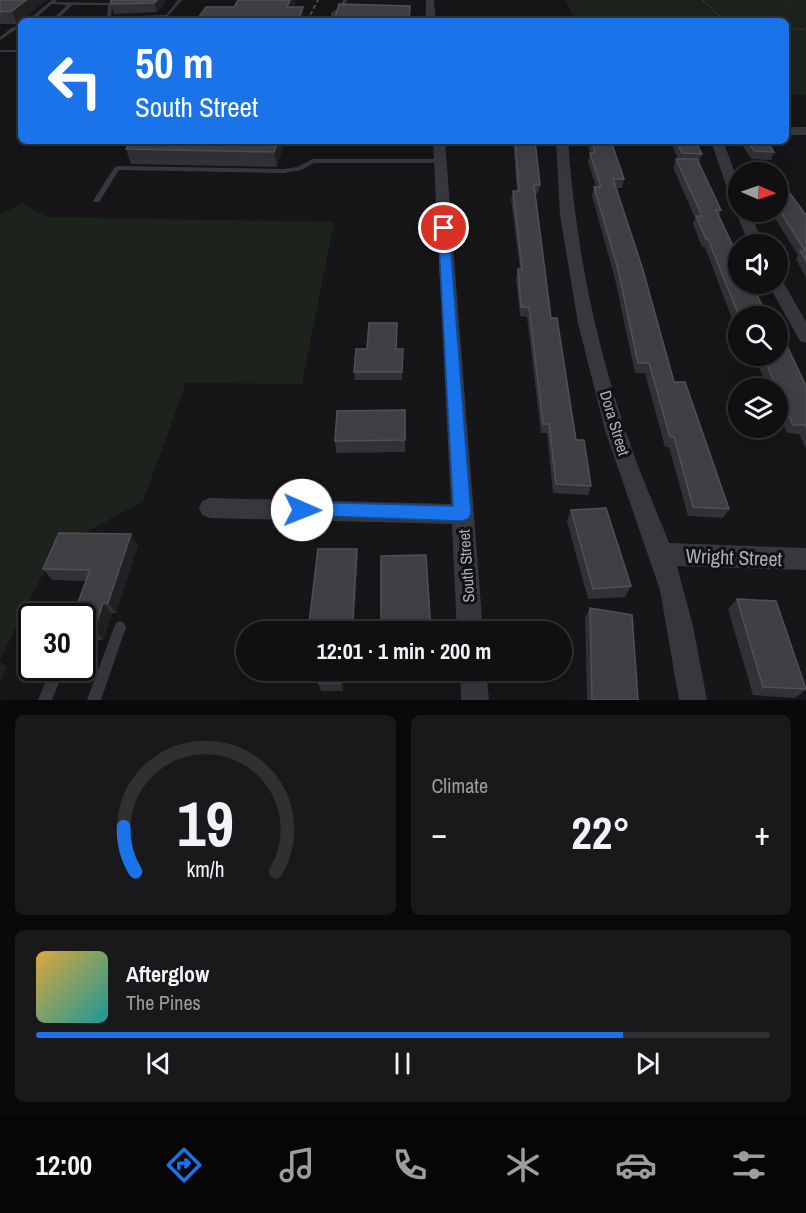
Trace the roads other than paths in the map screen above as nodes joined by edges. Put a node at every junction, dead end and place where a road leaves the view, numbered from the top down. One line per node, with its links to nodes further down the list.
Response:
1 (180, 0): 8 (lane)
2 (345, 0): 12 (lane)
3 (430, 0): 13 (street)
4 (53, 2): 7 (lane); 9 (lane)
5 (99, 2): 6 (lane); 7 (lane)
6 (112, 2): 11 (lane)
7 (74, 3): 10 (lane)
8 (167, 16): 11 (lane)
9 (32, 18)
10 (56, 18)
11 (109, 18)
12 (333, 18)
13 (431, 18)
14 (18, 28): 15 (lane)
15 (0, 39)
16 (0, 51): 17 (lane)
17 (18, 51)
18 (789, 130): 19 (street)
19 (806, 131)
20 (439, 144): 23 (street, South Street)
21 (562, 144): 30 (street, Dora Street)
22 (718, 144): 24 (street)
23 (440, 162): 25 (lane); 29 (street, South Street)
24 (728, 172)
25 (98, 201)
26 (782, 294): 27 (street)
27 (806, 337)
28 (210, 508): 29 (street)
29 (462, 514): 32 (street, South Street)
30 (661, 554): 31 (street, Wright Street); 39 (street, Dora Street)
31 (806, 559)
32 (469, 621)
33 (120, 627): 37 (lane)
34 (53, 681): 36 (lane)
35 (474, 681): 38 (street)
36 (45, 700)
37 (94, 700)
38 (475, 700)
39 (693, 700)

